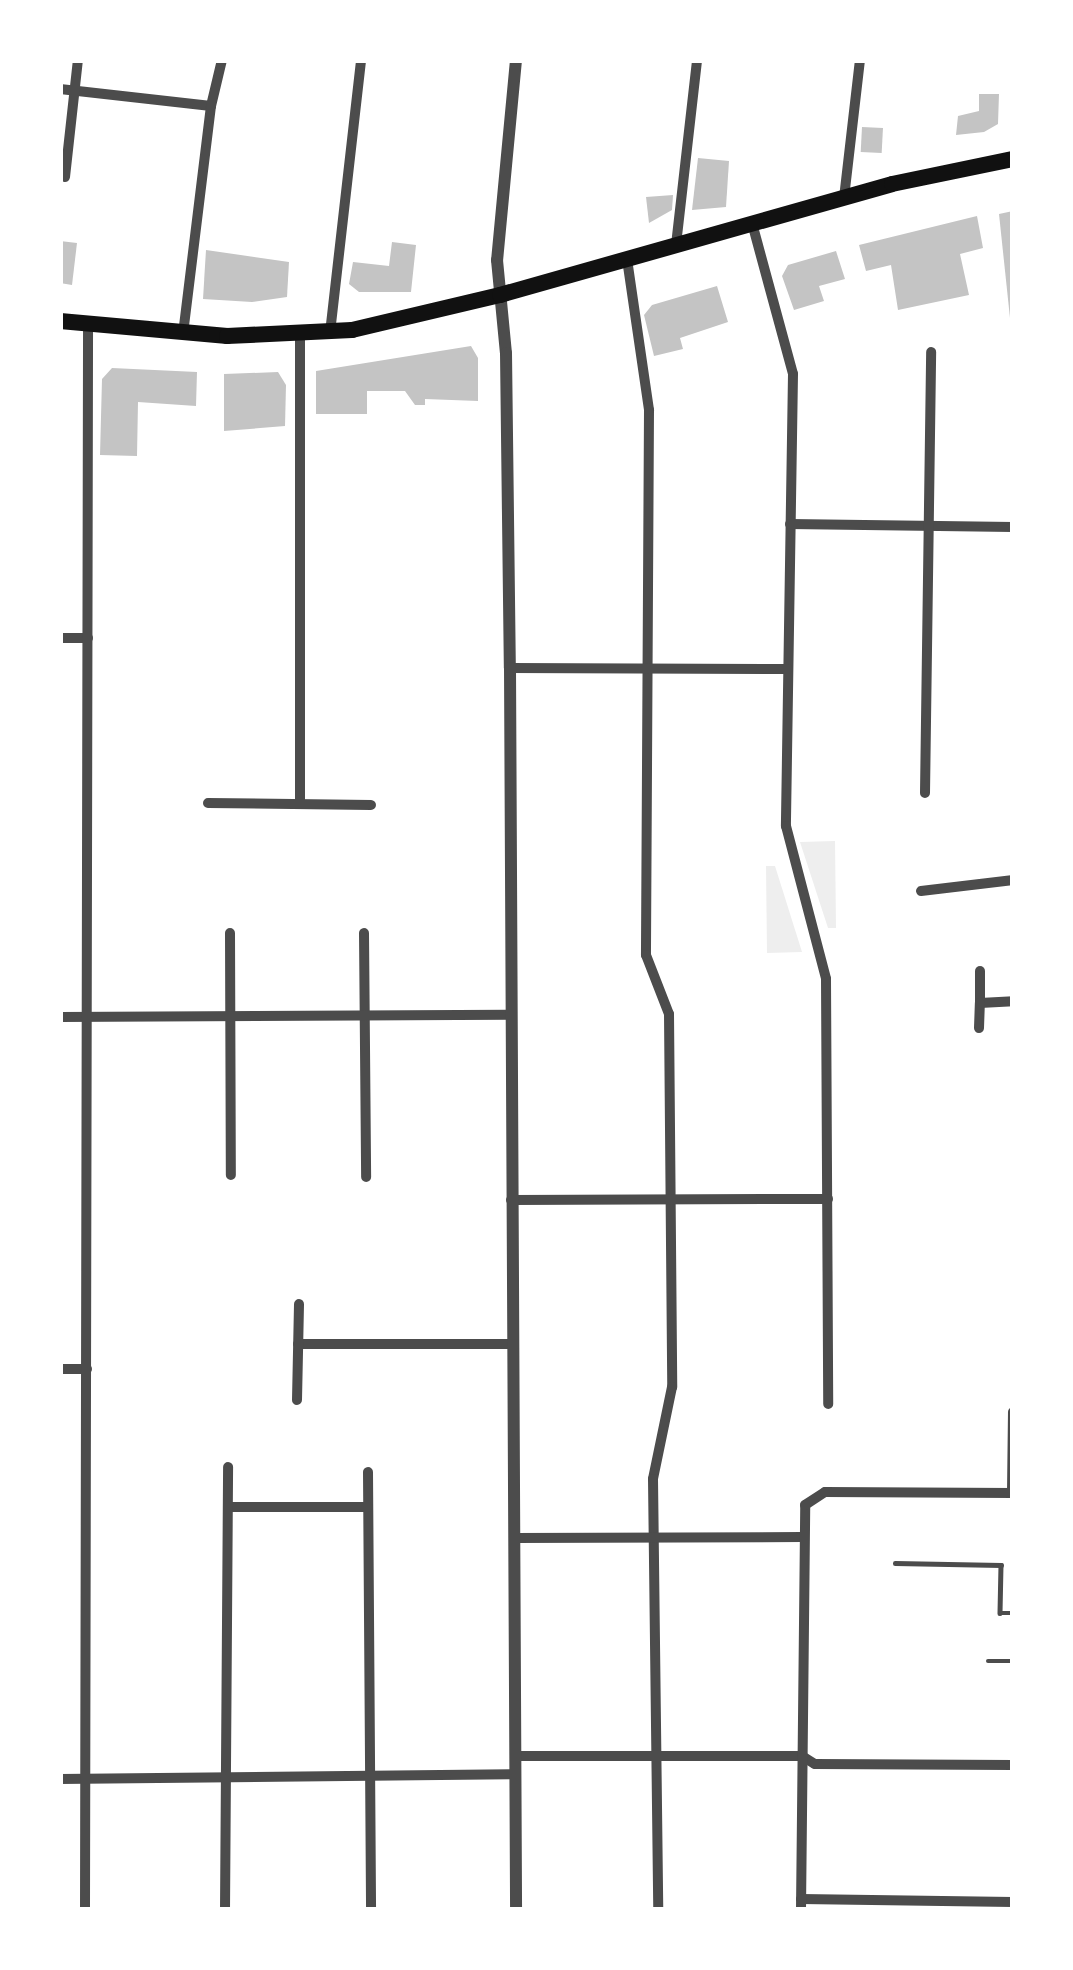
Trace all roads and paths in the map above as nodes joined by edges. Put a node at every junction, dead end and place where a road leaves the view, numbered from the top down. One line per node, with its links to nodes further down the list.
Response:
1 (77, 60): 8 (street)
2 (222, 60): 9 (street)
3 (361, 60): 19 (street)
4 (516, 60): 16 (street)
5 (698, 60): 14 (street)
6 (860, 60): 12 (street)
7 (60, 89): 8 (street)
8 (74, 91): 9 (street); 11 (street)
9 (211, 106): 20 (street)
10 (1013, 159): 12 (main road)
11 (65, 177)
12 (844, 198): 13 (main road)
13 (752, 223): 14 (main road); 23 (street)
14 (676, 244): 15 (main road)
15 (628, 259): 16 (main road); 29 (street)
16 (500, 296): 19 (main road); 28 (street)
17 (60, 321): 18 (main road)
18 (88, 325): 20 (main road); 27 (street)
19 (330, 333): 21 (main road)
20 (183, 334): 21 (main road)
21 (300, 335): 33 (street)
22 (931, 352): 24 (street)
23 (790, 524): 24 (street); 30 (street)
24 (928, 526): 25 (street); 31 (street)
25 (1013, 527)
26 (60, 638): 27 (street)
27 (88, 638): 43 (street)
28 (510, 668): 29 (street); 46 (street)
29 (647, 668): 30 (street); 50 (street)
30 (788, 669): 51 (street)
31 (925, 793)
32 (208, 803): 33 (street)
33 (300, 804): 34 (street)
34 (371, 805)
35 (1013, 880): 36 (street)
36 (921, 890)
37 (230, 933): 44 (street)
38 (364, 933): 45 (street)
39 (980, 971): 41 (street)
40 (1013, 1001): 41 (street)
41 (980, 1003): 47 (street)
42 (60, 1016): 43 (street)
43 (88, 1016): 44 (street); 57 (street)
44 (230, 1016): 45 (street); 48 (street)
45 (365, 1016): 46 (street); 49 (street)
46 (509, 1016): 52 (street)
47 (979, 1028)
48 (231, 1174)
49 (365, 1177)
50 (671, 1199): 51 (street); 52 (street); 67 (street)
51 (828, 1199): 59 (street)
52 (511, 1200): 55 (street)
53 (299, 1304): 54 (street)
54 (298, 1344): 55 (street); 58 (street)
55 (512, 1344): 66 (street)
56 (60, 1369): 57 (street)
57 (87, 1369): 81 (street)
58 (297, 1400)
59 (829, 1404)
60 (1013, 1412): 63 (street)
61 (228, 1467): 64 (street)
62 (368, 1472): 65 (street)
63 (1013, 1493): 68 (street)
64 (228, 1508): 65 (street); 79 (street)
65 (368, 1508): 78 (street)
66 (514, 1538): 67 (street); 73 (street)
67 (656, 1538): 68 (street); 74 (street)
68 (802, 1538): 75 (street)
69 (895, 1563): 70 (lane)
70 (1013, 1613)
71 (988, 1661): 72 (lane)
72 (1013, 1661)
73 (516, 1756): 74 (street); 77 (street)
74 (657, 1756): 75 (street); 88 (street)
75 (802, 1756): 76 (street); 83 (street)
76 (1013, 1765)
77 (516, 1774): 78 (street); 87 (street)
78 (370, 1775): 79 (street); 86 (street)
79 (226, 1777): 81 (street); 85 (street)
80 (60, 1779): 81 (street)
81 (86, 1779): 84 (street)
82 (1013, 1902): 83 (street)
83 (801, 1905)
84 (85, 1910)
85 (225, 1910)
86 (371, 1910)
87 (516, 1910)
88 (658, 1910)

